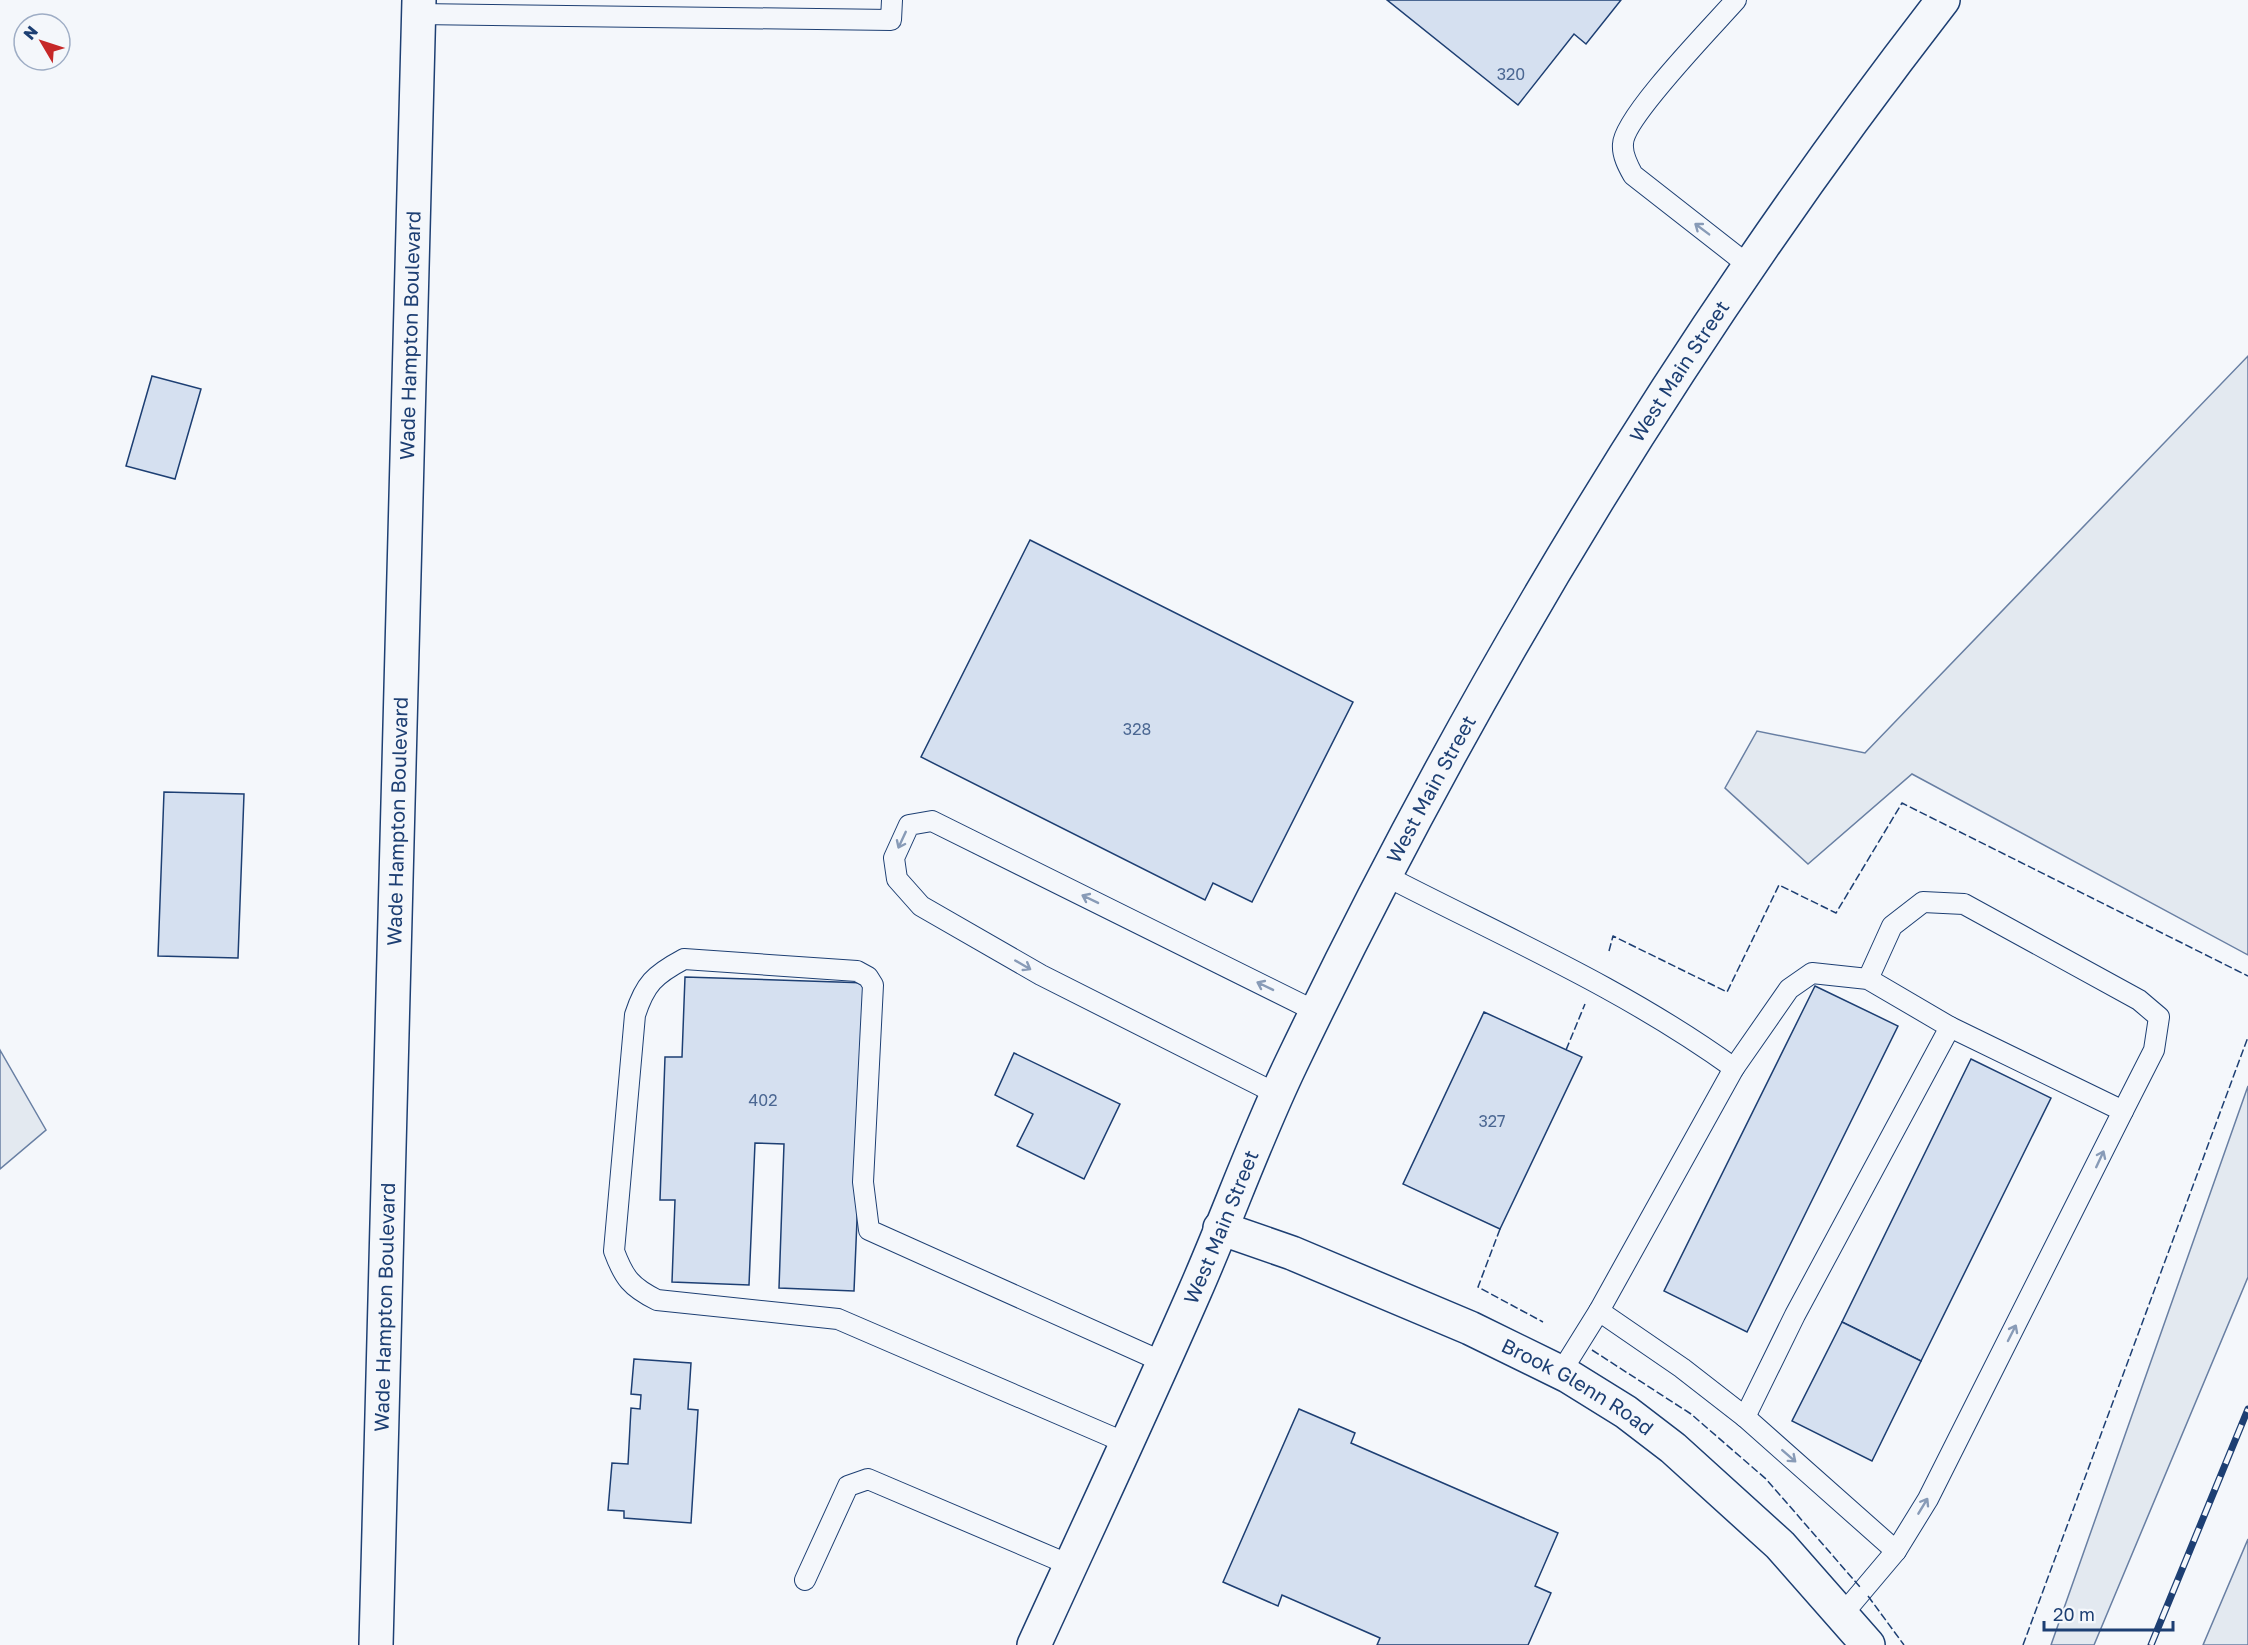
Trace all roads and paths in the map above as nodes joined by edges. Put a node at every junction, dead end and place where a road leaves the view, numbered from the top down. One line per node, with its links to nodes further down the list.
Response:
1 (892, 0): 5 (lane)
2 (1736, 0): 6 (lane, one-way to 2)
3 (1943, 0): 6 (street, West Main Street)
4 (418, 7): 5 (lane); 24 (street, Wade Hampton Boulevard)
5 (706, 9)
6 (1748, 265): 7 (street, West Main Street)
7 (1386, 876): 9 (street, West Main Street); 11 (lane)
8 (1868, 979): 10 (lane); 11 (lane); 13 (lane)
9 (1317, 1012): 12 (street, West Main Street); 12 (lane, one-way to 12)
10 (1950, 1027): 13 (lane); 18 (lane)
11 (1734, 1068): 15 (lane)
12 (1277, 1094): 14 (street, West Main Street)
13 (2123, 1111): 20 (lane, one-way to 13)
14 (1220, 1228): 16 (street, West Main Street); 17 (street, Brook Glenn Road)
15 (1599, 1311): 17 (lane); 18 (lane)
16 (1162, 1362): 19 (street, West Main Street); 19 (lane)
17 (1561, 1372): 23 (street, Brook Glenn Road)
18 (1745, 1418): 20 (lane, one-way to 20)
19 (1126, 1443): 21 (street, West Main Street)
20 (1896, 1551): 23 (lane)
21 (1071, 1565): 22 (lane); 25 (street, West Main Street)
22 (805, 1580)
23 (1842, 1615): 26 (street, Brook Glenn Road)
24 (376, 1645)
25 (1034, 1645)
26 (1868, 1645)

